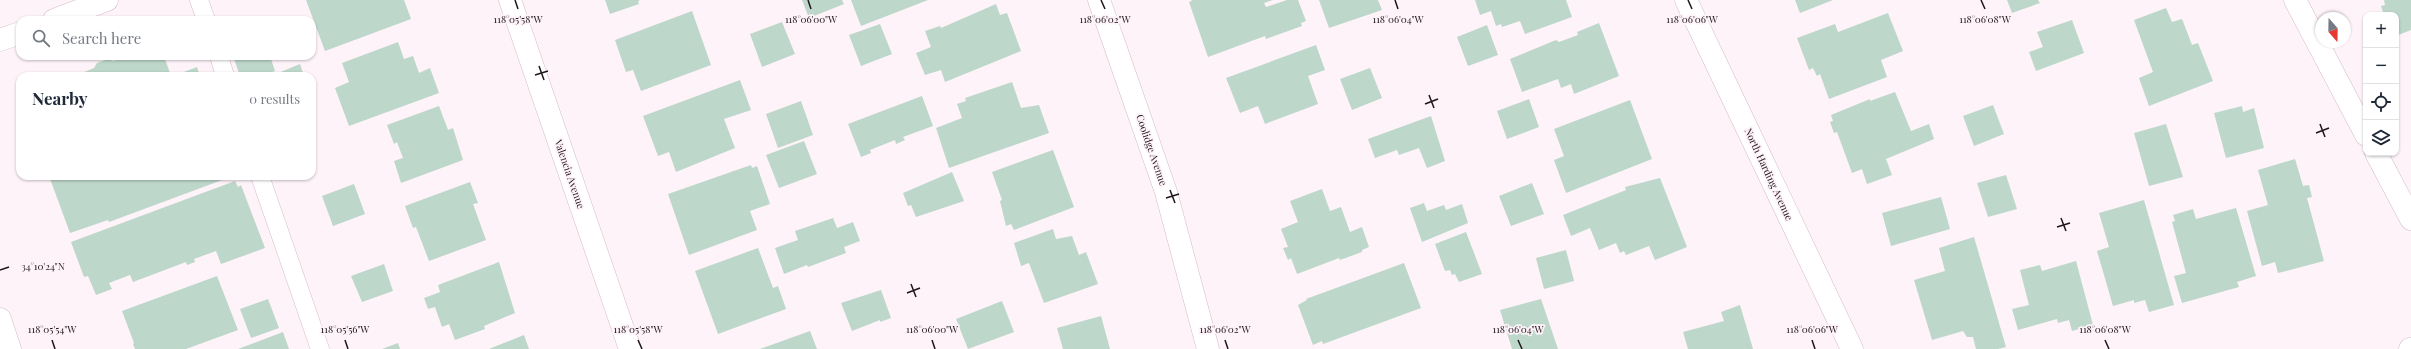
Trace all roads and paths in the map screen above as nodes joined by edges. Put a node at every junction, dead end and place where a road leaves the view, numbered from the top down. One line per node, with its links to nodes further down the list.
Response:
1 (107, 0): 7 (street)
2 (199, 0): 8 (lane)
3 (510, 0): 20 (street, Valencia Avenue)
4 (1099, 0): 21 (street, Coolidge Avenue)
5 (1686, 0): 22 (street, North Harding Avenue)
6 (2295, 0): 13 (street)
7 (65, 16)
8 (205, 16)
9 (16, 34): 10 (street)
10 (0, 40)
11 (220, 60): 12 (lane)
12 (225, 72)
13 (2363, 129)
14 (2378, 156): 16 (street)
15 (261, 180): 19 (lane)
16 (2411, 219)
17 (0, 319): 18 (street)
18 (10, 349)
19 (320, 349)
20 (630, 349)
21 (1208, 349)
22 (1852, 349)

